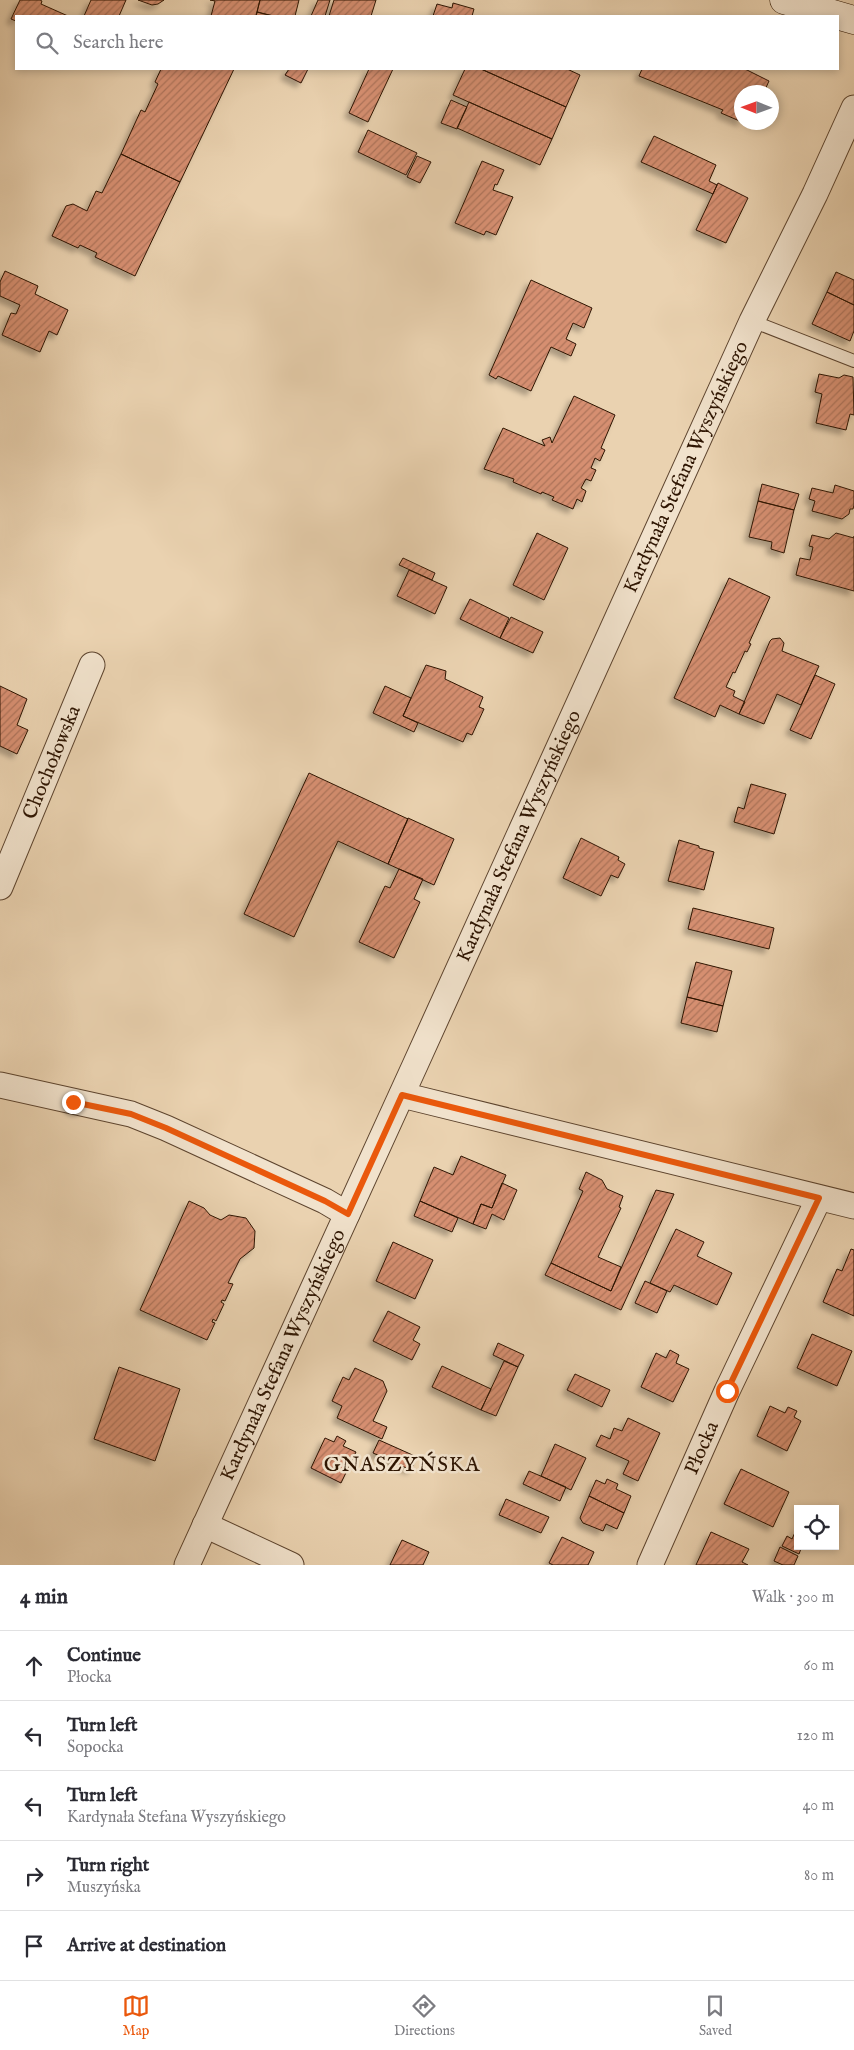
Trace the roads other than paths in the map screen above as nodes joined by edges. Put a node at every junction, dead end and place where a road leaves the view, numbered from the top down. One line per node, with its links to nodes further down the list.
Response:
1 (784, 0): 2 (main road)
2 (836, 15)
3 (839, 16): 4 (main road)
4 (854, 20)
5 (854, 108): 6 (street, Kardynała Stefana Wyszyńskiego)
6 (752, 321): 7 (lane); 11 (street, Kardynała Stefana Wyszyńskiego)
7 (854, 361)
8 (92, 666): 9 (street, Chochołowska)
9 (0, 887)
10 (0, 1085): 14 (street)
11 (402, 1095): 12 (street); 14 (street, Kardynała Stefana Wyszyńskiego)
12 (819, 1198): 13 (street); 18 (street, Płocka)
13 (854, 1206)
14 (348, 1214): 15 (street, Kardynała Stefana Wyszyńskiego)
15 (205, 1525): 16 (street, Kardynała Stefana Wyszyńskiego); 17 (street)
16 (187, 1565)
17 (291, 1565)
18 (650, 1565)

